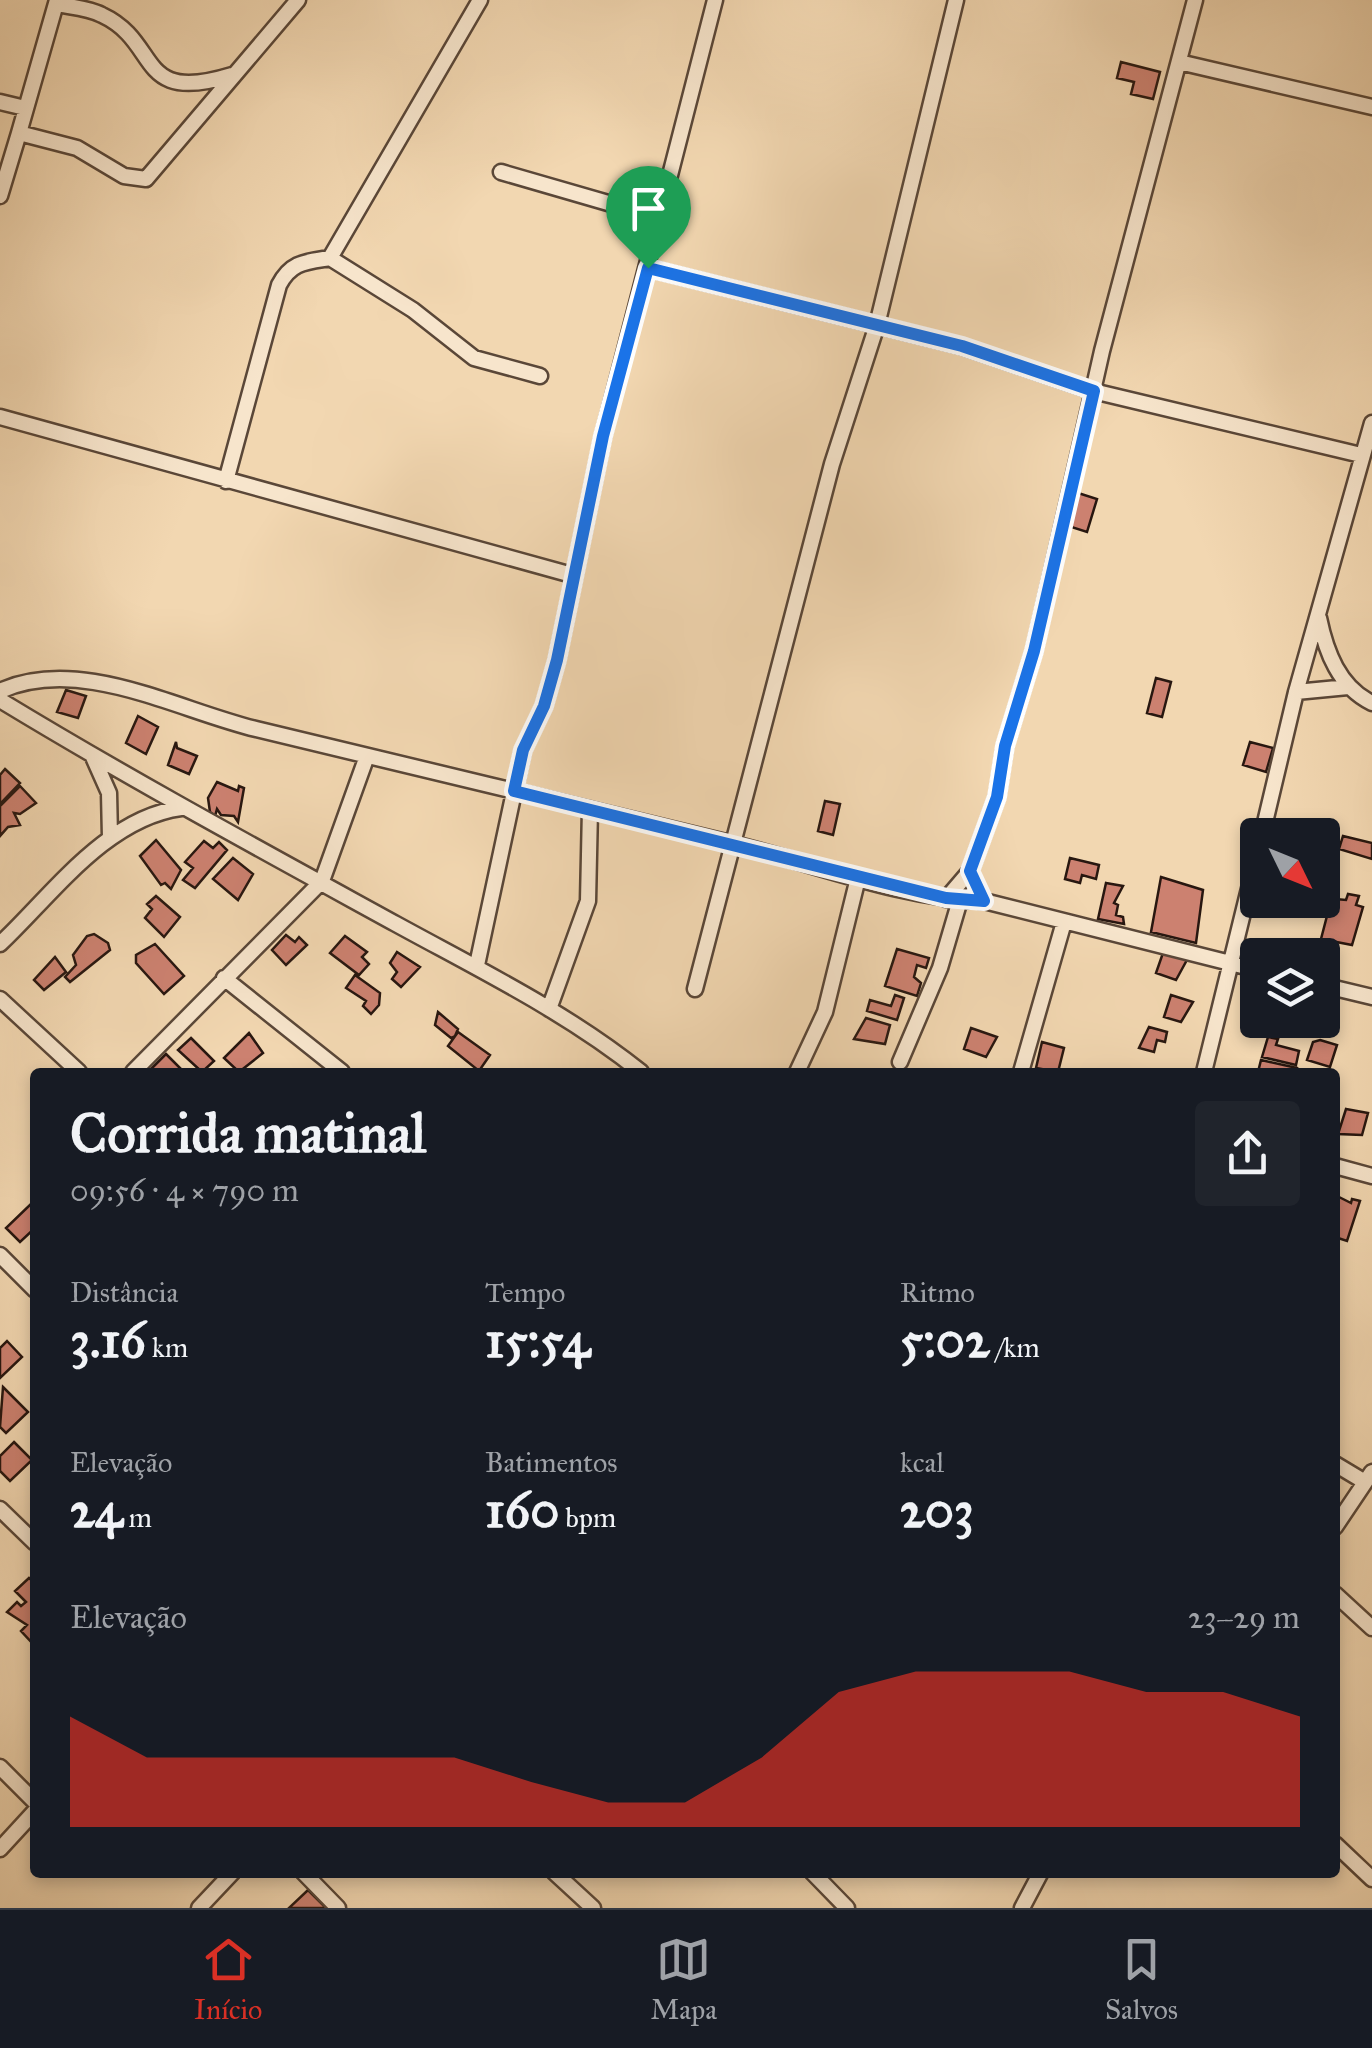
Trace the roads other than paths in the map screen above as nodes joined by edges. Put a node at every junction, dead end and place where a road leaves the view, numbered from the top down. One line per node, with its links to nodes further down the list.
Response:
1 (298, 0): 8 (street)
2 (480, 0): 16 (street)
3 (715, 0): 15 (street)
4 (956, 0): 18 (street)
5 (1195, 0): 7 (street)
6 (56, 2): 8 (street); 10 (street)
7 (1179, 62): 11 (street); 20 (street)
8 (233, 74): 12 (street)
9 (0, 102): 10 (street)
10 (24, 108): 12 (street)
11 (1372, 108)
12 (19, 133): 14 (street)
13 (502, 172): 15 (street)
14 (0, 196)
15 (660, 218): 17 (street)
16 (330, 258): 19 (street); 24 (street)
17 (648, 268): 18 (street); 25 (street)
18 (877, 325): 20 (street); 39 (street)
19 (540, 376)
20 (1094, 391): 23 (street); 40 (street)
21 (0, 417): 24 (street)
22 (1372, 423): 23 (street)
23 (1361, 455): 26 (street)
24 (226, 481): 25 (street)
25 (572, 575): 34 (street)
26 (1319, 617): 27 (street); 29 (street)
27 (1348, 687): 29 (street); 31 (street)
28 (0, 691): 33 (street)
29 (1296, 692): 37 (street)
30 (0, 700): 32 (street)
31 (1372, 704)
32 (92, 756): 35 (street); 38 (street)
33 (367, 756): 34 (street); 42 (street)
34 (514, 791): 36 (street); 49 (street)
35 (181, 808): 38 (street); 42 (street)
36 (590, 809): 39 (street); 56 (street)
37 (1266, 818)
38 (110, 837): 47 (street)
39 (732, 843): 41 (street); 53 (street)
40 (970, 871): 43 (street); 44 (street)
41 (858, 878): 43 (street); 62 (street)
42 (322, 881): 49 (street); 51 (street)
43 (953, 899): 44 (street); 57 (street)
44 (984, 901): 46 (street)
45 (1242, 918): 48 (street)
46 (1064, 922): 48 (street); 63 (street)
47 (0, 944)
48 (1231, 964): 50 (street); 64 (street)
49 (477, 965): 56 (street)
50 (1240, 966)
51 (224, 978): 59 (street); 60 (street)
52 (1340, 989): 54 (street)
53 (695, 990)
54 (1372, 997)
55 (0, 999): 58 (street)
56 (549, 1009): 61 (street)
57 (900, 1062)
58 (75, 1068)
59 (137, 1068)
60 (337, 1068)
61 (637, 1068)
62 (799, 1068)
63 (1022, 1068)
64 (1205, 1068)
65 (1340, 1167): 66 (street)
66 (1372, 1176)
67 (0, 1255): 68 (street)
68 (30, 1285)
69 (1340, 1466): 70 (street)
70 (1368, 1476): 72 (street)
71 (0, 1508): 73 (street)
72 (1340, 1519)
73 (30, 1538)
74 (1340, 1599): 75 (street)
75 (1372, 1628)
76 (0, 1767): 77 (street)
77 (30, 1797)
78 (30, 1817): 80 (street)
79 (1340, 1849): 86 (street)
80 (0, 1850)
81 (227, 1878): 87 (street)
82 (308, 1878): 88 (street)
83 (560, 1878): 89 (street)
84 (818, 1878): 90 (street)
85 (1038, 1878): 91 (street)
86 (1372, 1879)
87 (199, 1908)
88 (338, 1908)
89 (593, 1908)
90 (847, 1908)
91 (1022, 1908)

